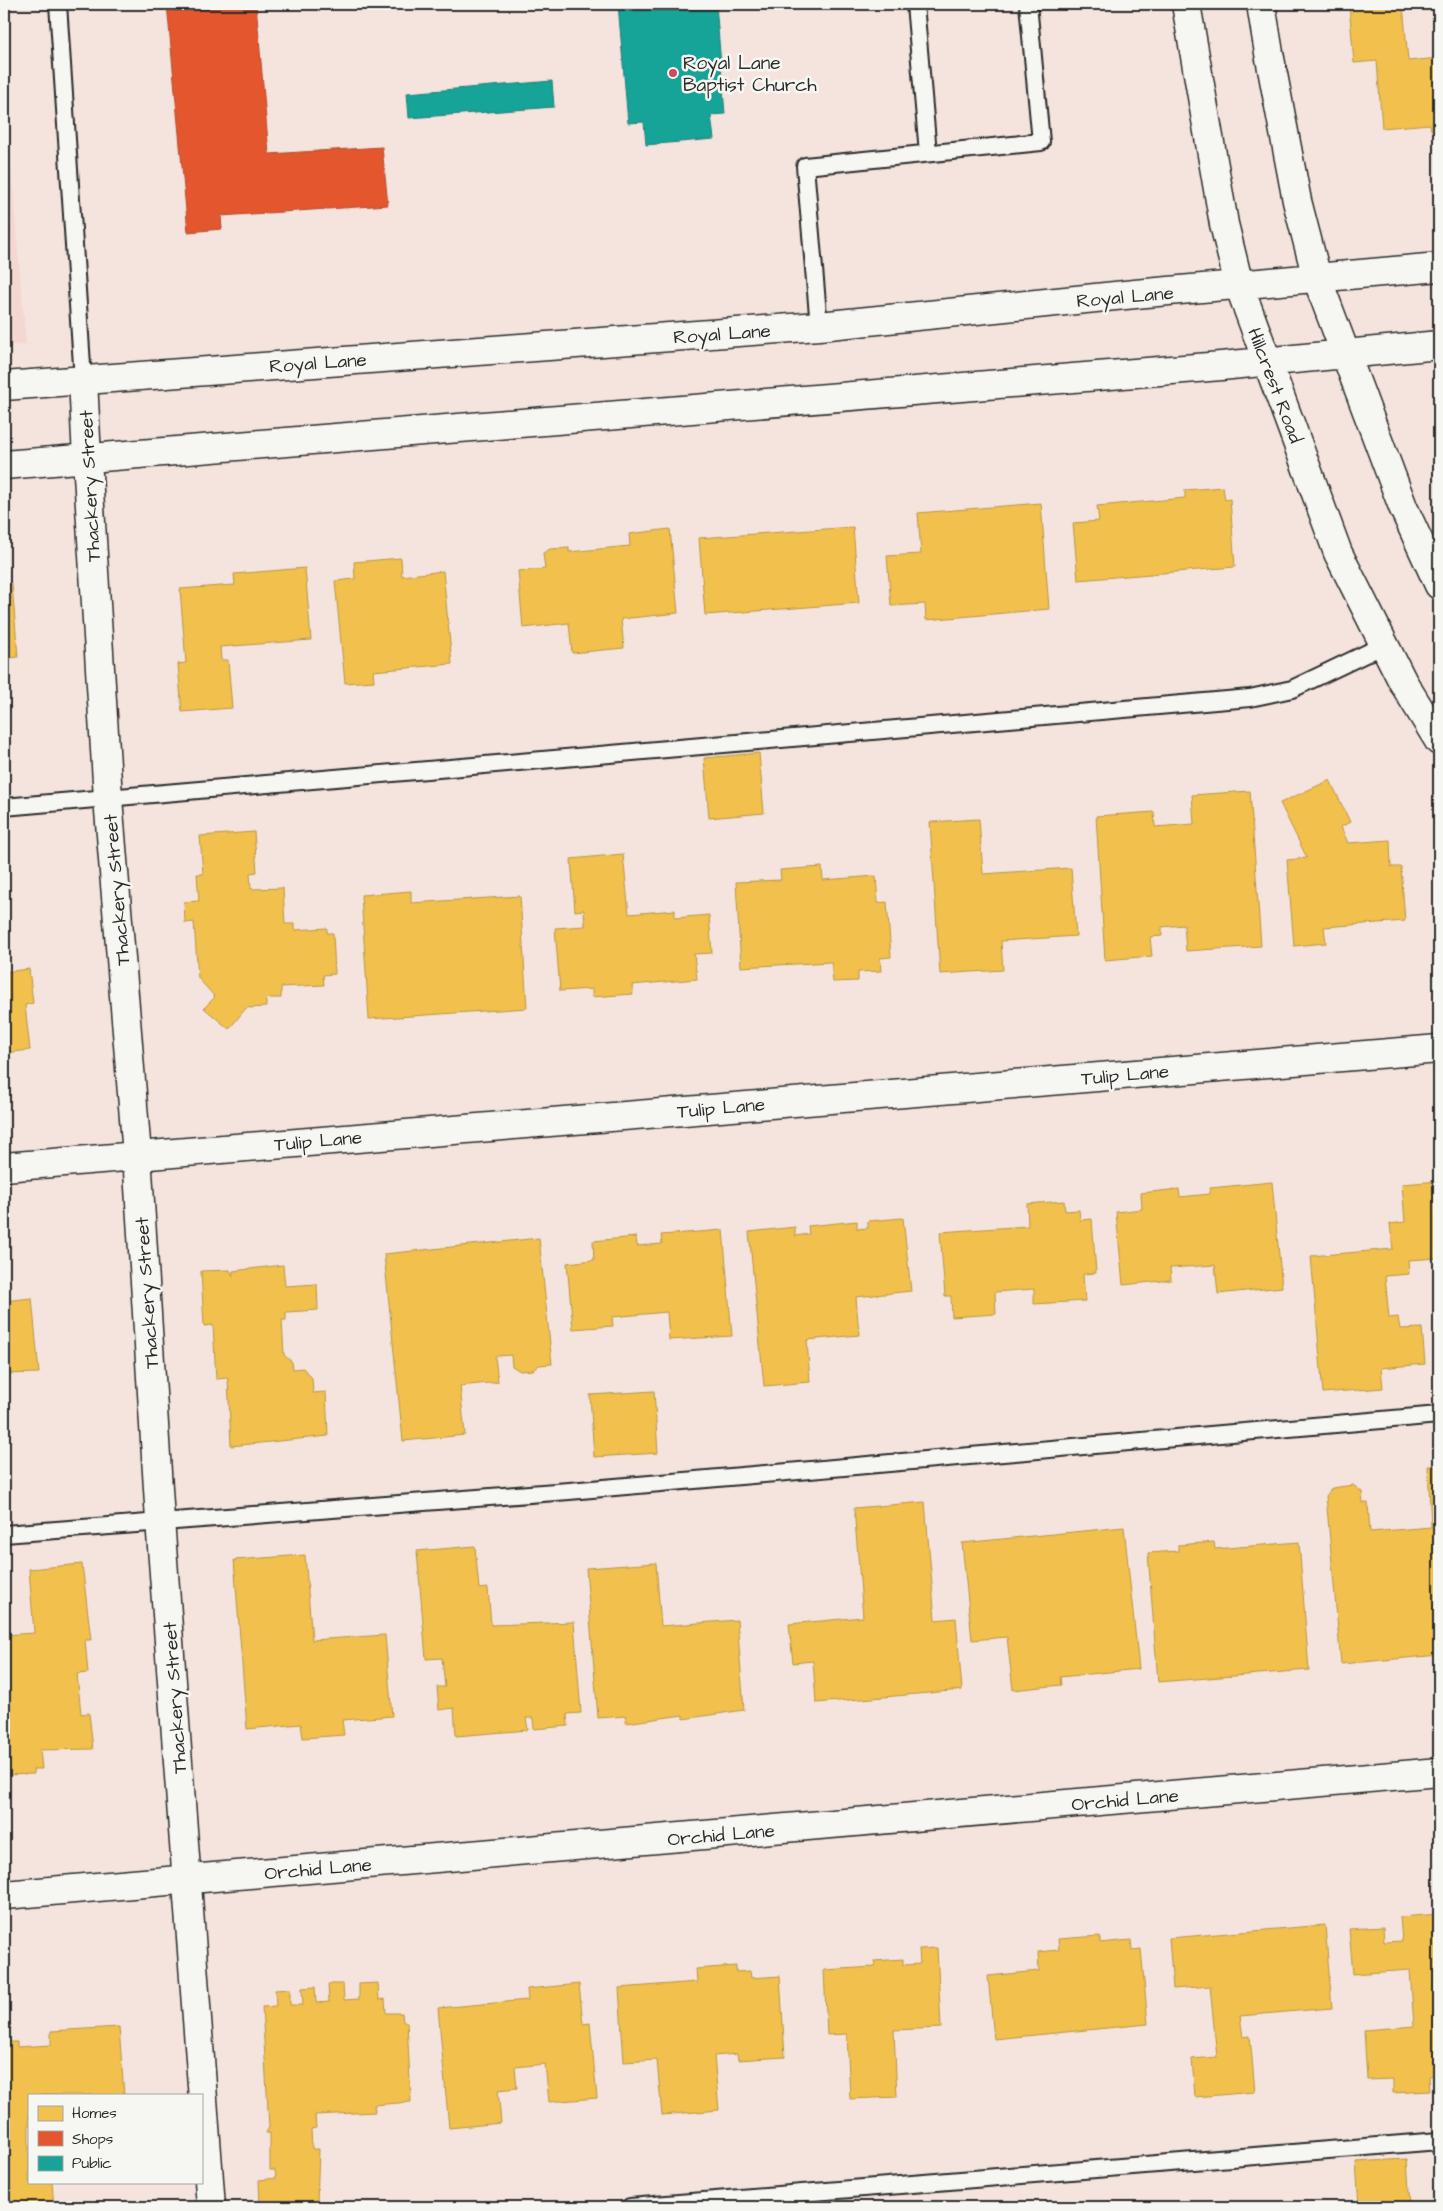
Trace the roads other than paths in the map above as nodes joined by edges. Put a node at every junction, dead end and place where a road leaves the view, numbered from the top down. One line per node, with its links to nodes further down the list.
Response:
1 (58, 4): 14 (lane)
2 (915, 4): 6 (lane)
3 (1028, 4): 6 (lane)
4 (1186, 4): 9 (street, Hillcrest Road)
5 (1261, 4): 8 (street)
6 (928, 153): 10 (lane)
7 (1439, 267): 8 (street, Royal Lane)
8 (1317, 278): 9 (street, Royal Lane); 12 (street)
9 (1239, 285): 10 (street, Royal Lane); 13 (street, Hillcrest Road)
10 (819, 326): 14 (street, Royal Lane)
11 (1439, 345): 12 (street)
12 (1345, 355): 13 (street); 18 (street)
13 (1267, 362): 16 (street); 19 (street, Hillcrest Road)
14 (83, 380): 15 (street, Royal Lane); 16 (street, Thackery Street)
15 (4, 386)
16 (87, 458): 17 (street); 21 (street, Thackery Street)
17 (4, 465)
18 (1439, 585)
19 (1384, 645): 20 (street, Hillcrest Road); 21 (lane)
20 (1439, 741)
21 (108, 798): 22 (lane); 24 (street, Thackery Street)
22 (4, 807)
23 (1439, 1048): 24 (street, Tulip Lane)
24 (137, 1155): 25 (street, Tulip Lane); 27 (street, Thackery Street)
25 (4, 1167)
26 (1439, 1415): 27 (lane)
27 (160, 1520): 28 (lane); 30 (street, Thackery Street)
28 (4, 1534)
29 (1439, 1772): 30 (street, Orchid Lane)
30 (188, 1879): 31 (street, Orchid Lane); 33 (street, Thackery Street)
31 (4, 1895)
32 (1439, 2141): 34 (lane)
33 (211, 2207)
34 (630, 2207)

